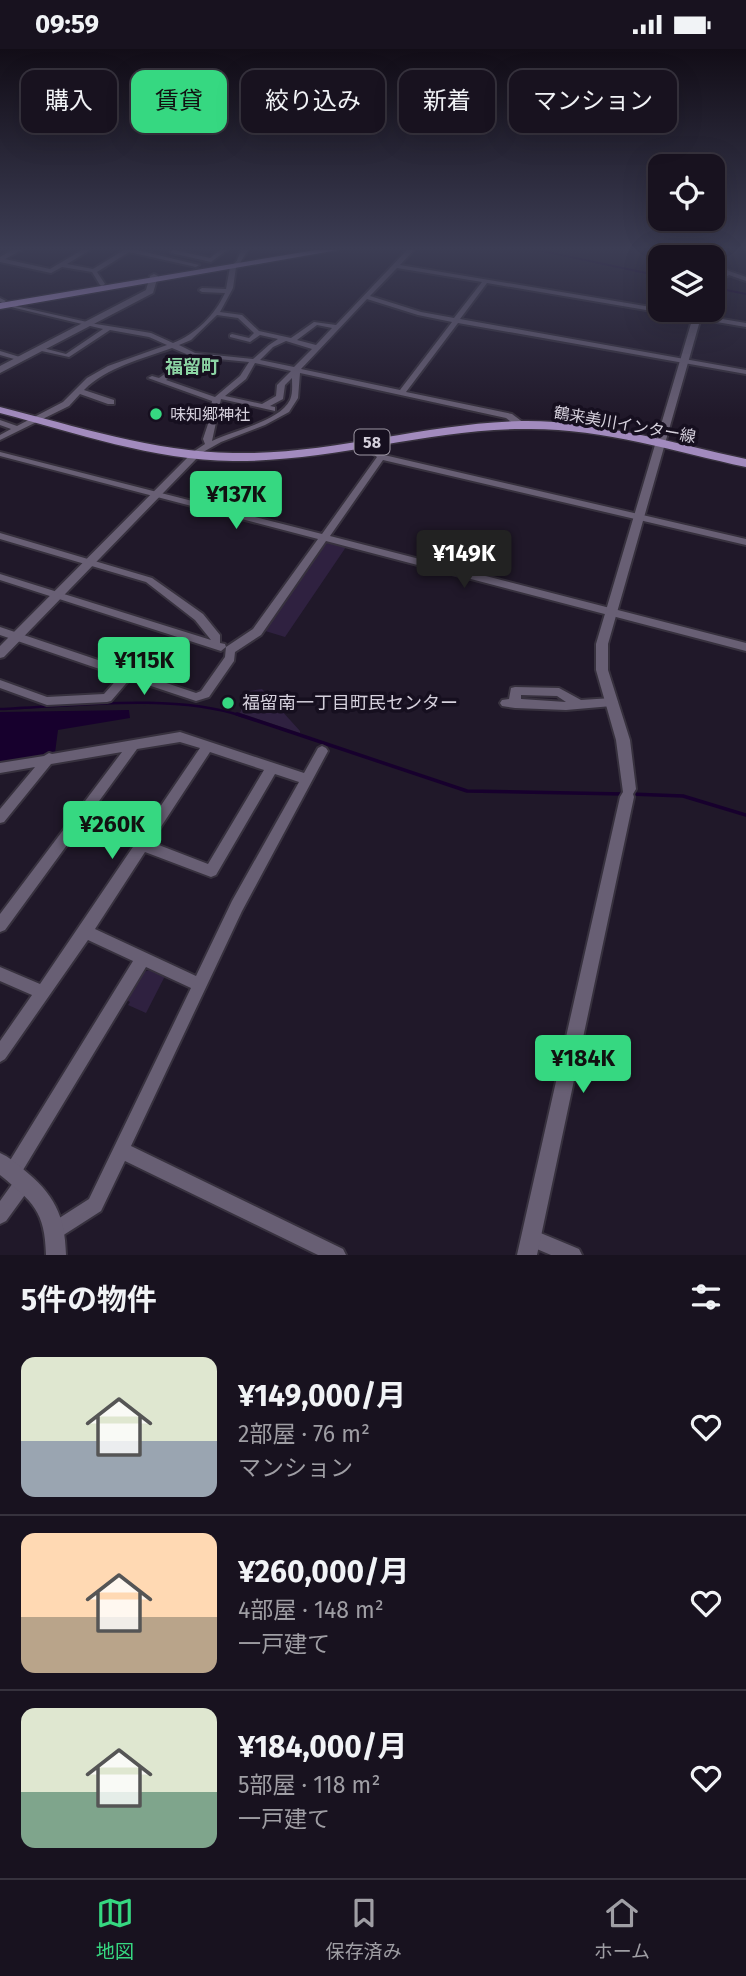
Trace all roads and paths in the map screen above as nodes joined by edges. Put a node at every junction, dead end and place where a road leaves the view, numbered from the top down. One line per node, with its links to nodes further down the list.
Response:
1 (17, 306): 11 (street)
2 (120, 306): 11 (main road)
3 (218, 306): 7 (street)
4 (358, 306): 13 (street)
5 (393, 306): 8 (street)
6 (466, 306): 8 (street)
7 (214, 313): 15 (street); 18 (street)
8 (456, 320): 25 (street); 30 (street)
9 (725, 320): 12 (street)
10 (696, 322): 25 (street)
11 (88, 323): 14 (street); 20 (main road)
12 (746, 325)
13 (338, 327): 17 (street); 19 (street)
14 (108, 329): 18 (street); 20 (street)
15 (258, 333): 16 (street); 17 (street)
16 (232, 336)
17 (288, 339): 19 (street); 24 (street)
18 (174, 347): 22 (street); 29 (street)
19 (318, 348): 27 (street)
20 (39, 349): 23 (main road)
21 (0, 353): 23 (street)
22 (197, 355): 24 (street); 31 (street)
23 (22, 359): 26 (main road)
24 (254, 361): 27 (street); 31 (street)
25 (685, 361): 28 (street); 43 (street)
26 (0, 370)
27 (297, 370): 30 (street); 33 (street); 35 (street)
28 (746, 372)
29 (78, 391): 32 (street); 36 (street)
30 (403, 391): 38 (street)
31 (218, 399): 33 (street); 42 (street)
32 (111, 402)
33 (265, 407): 35 (street)
34 (0, 409): 36 (main road, 鶴来美川インター線 / 58)
35 (282, 413): 42 (street)
36 (39, 419): 39 (street); 45 (main road, 鶴来美川インター線 / 58)
37 (0, 422): 39 (street)
38 (521, 425): 41 (main road, 鶴来美川インター線 / 58); 43 (main road, 鶴来美川インター線 / 58)
39 (18, 429): 40 (street)
40 (0, 438)
41 (364, 443): 45 (main road, 鶴来美川インター線 / 58); 46 (street)
42 (209, 444): 45 (street)
43 (659, 445): 47 (main road, 鶴来美川インター線 / 58); 49 (street)
44 (0, 454): 48 (street)
45 (196, 454): 48 (street)
46 (381, 457): 49 (street); 51 (street)
47 (746, 463)
48 (157, 494): 51 (street); 53 (street)
49 (638, 517): 52 (street); 56 (street)
50 (0, 536): 53 (street)
51 (322, 538): 56 (street); 61 (street)
52 (746, 542)
53 (87, 562): 55 (street); 59 (street)
54 (0, 577): 55 (street)
55 (57, 594): 58 (street); 59 (street)
56 (613, 612): 60 (street); 65 (street)
57 (0, 631): 58 (street)
58 (17, 636): 62 (street); 63 (street)
59 (215, 644): 61 (street)
60 (746, 647)
61 (230, 650): 63 (street)
62 (0, 654)
63 (127, 675): 64 (street)
64 (0, 684)
65 (612, 702): 66 (street); 87 (street)
66 (510, 703)
67 (135, 744): 68 (street); 70 (street); 76 (street)
68 (208, 746): 72 (street); 75 (street)
69 (322, 751): 73 (street)
70 (49, 758): 71 (street); 74 (street)
71 (0, 768)
72 (272, 768): 73 (street); 75 (street)
73 (306, 779): 80 (street)
74 (0, 818)
75 (143, 845): 77 (street)
76 (0, 925)
77 (85, 932): 78 (street); 81 (street)
78 (142, 960): 80 (street); 84 (street)
79 (0, 974): 81 (street)
80 (198, 984): 83 (street)
81 (42, 992): 82 (street)
82 (0, 1054)
83 (123, 1151): 86 (street); 89 (street)
84 (12, 1173): 85 (street); 86 (street)
85 (0, 1215)
86 (57, 1230): 88 (street)
87 (529, 1247): 90 (street)
88 (56, 1255)
89 (337, 1255)
90 (573, 1255)

